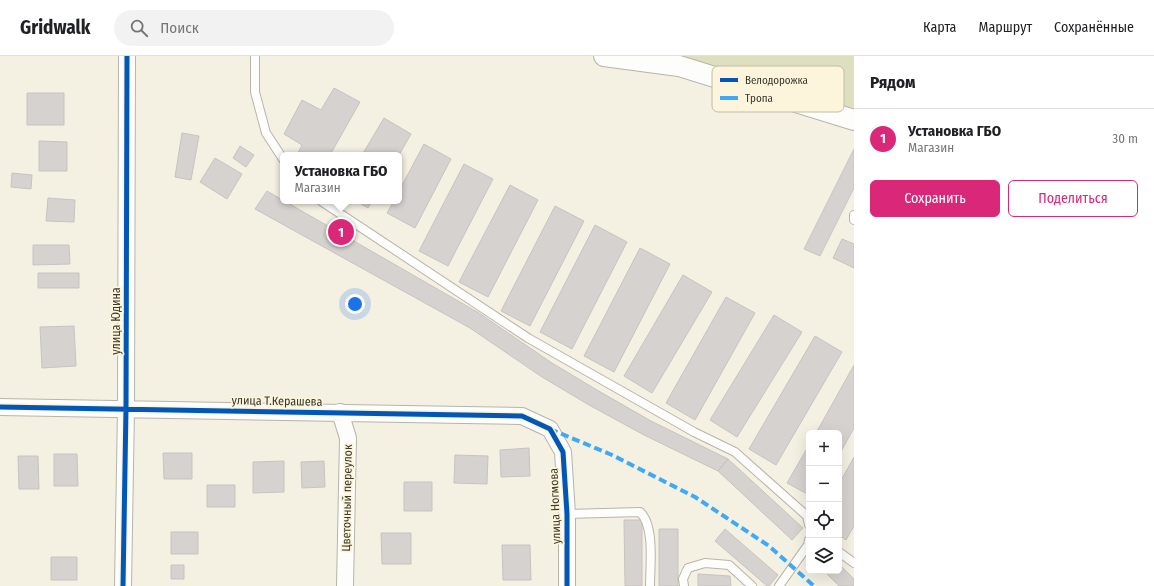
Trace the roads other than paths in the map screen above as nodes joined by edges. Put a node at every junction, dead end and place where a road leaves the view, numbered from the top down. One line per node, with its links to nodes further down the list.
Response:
1 (127, 56): 12 (street, улица Юдина)
2 (255, 56): 7 (lane)
3 (604, 56): 4 (street)
4 (712, 76)
5 (828, 112): 6 (street)
6 (854, 120)
7 (280, 154)
8 (326, 204): 16 (lane)
9 (854, 215): 10 (lane)
10 (854, 220)
11 (0, 406): 12 (street, улица Т.Керашева)
12 (126, 408): 13 (street, улица Т.Керашева); 20 (street, улица Юдина)
13 (340, 412): 14 (street, улица Т.Керашева); 21 (street, Цветочный переулок)
14 (550, 429): 15 (street, улица Ногмова)
15 (567, 514): 22 (street, улица Ногмова); 23 (lane)
16 (806, 516)
17 (806, 549): 26 (lane)
18 (842, 554): 19 (lane)
19 (854, 563)
20 (123, 586)
21 (345, 586)
22 (567, 586)
23 (650, 586)
24 (684, 586): 25 (lane)
25 (752, 586)
26 (779, 586)

